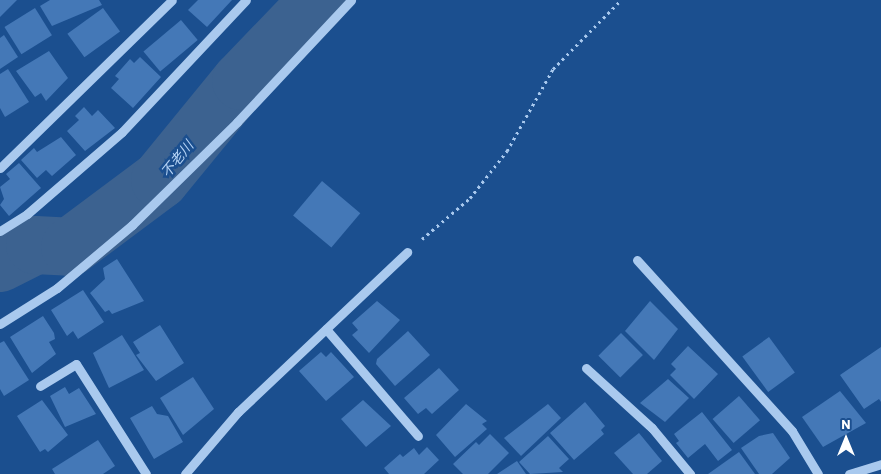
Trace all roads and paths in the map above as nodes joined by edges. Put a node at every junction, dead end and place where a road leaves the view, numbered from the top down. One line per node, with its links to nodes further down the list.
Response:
1 (172, 0): 5 (street)
2 (246, 0): 6 (street)
3 (351, 0): 9 (street)
4 (621, 0): 7 (path)
5 (0, 168)
6 (0, 231)
7 (407, 252): 10 (street)
8 (637, 260): 18 (street)
9 (0, 324)
10 (326, 329): 13 (street); 16 (street)
11 (586, 368): 17 (street)
12 (40, 386): 15 (street)
13 (418, 436)
14 (881, 464): 19 (street)
15 (146, 474)
16 (186, 474)
17 (690, 474)
18 (818, 474)
19 (849, 474)

